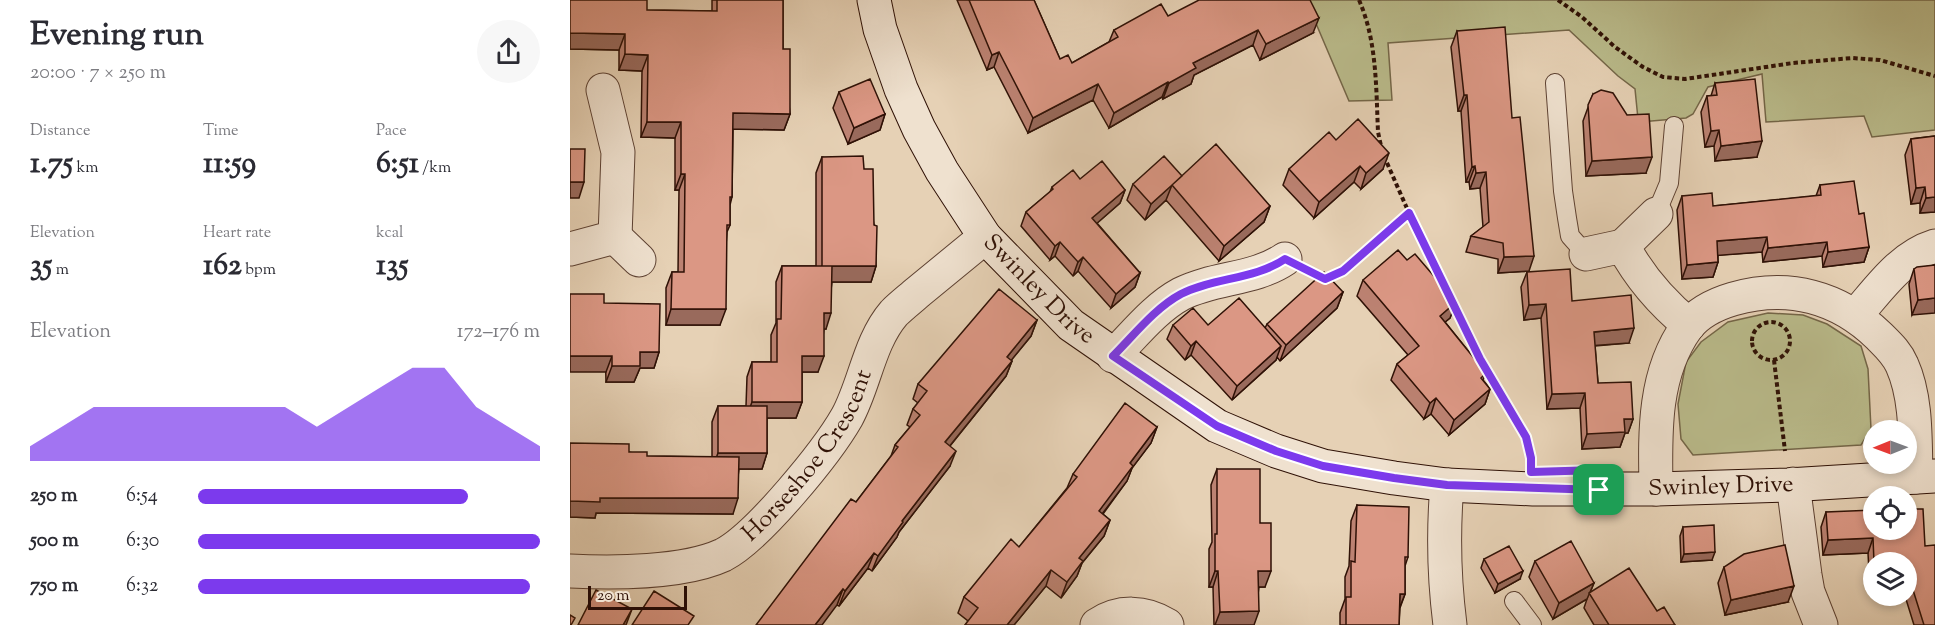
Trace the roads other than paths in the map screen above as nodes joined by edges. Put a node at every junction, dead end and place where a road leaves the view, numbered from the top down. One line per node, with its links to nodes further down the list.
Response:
1 (873, 0): 7 (street, Swinley Drive)
2 (1555, 83): 11 (lane)
3 (603, 90): 6 (street)
4 (1674, 126): 5 (lane)
5 (1656, 214): 8 (street)
6 (615, 237): 10 (street); 13 (street)
7 (985, 237): 16 (street, Swinley Drive); 21 (street, Horseshoe Crescent)
8 (1623, 246): 11 (street); 15 (street)
9 (1935, 246): 14 (street)
10 (570, 249)
11 (1586, 254)
12 (1285, 259): 16 (street)
13 (639, 260)
14 (1856, 315): 15 (street); 17 (street)
15 (1689, 325): 20 (street)
16 (1113, 356): 19 (street, Swinley Drive)
17 (1926, 476): 18 (street, Swinley Drive)
18 (1791, 484): 20 (street, Swinley Drive); 27 (street)
19 (1447, 485): 20 (street, Swinley Drive); 25 (street)
20 (1656, 489)
21 (570, 571)
22 (1514, 600): 26 (lane)
23 (1097, 625): 24 (street)
24 (1167, 625)
25 (1450, 625)
26 (1532, 625)
27 (1821, 625)

